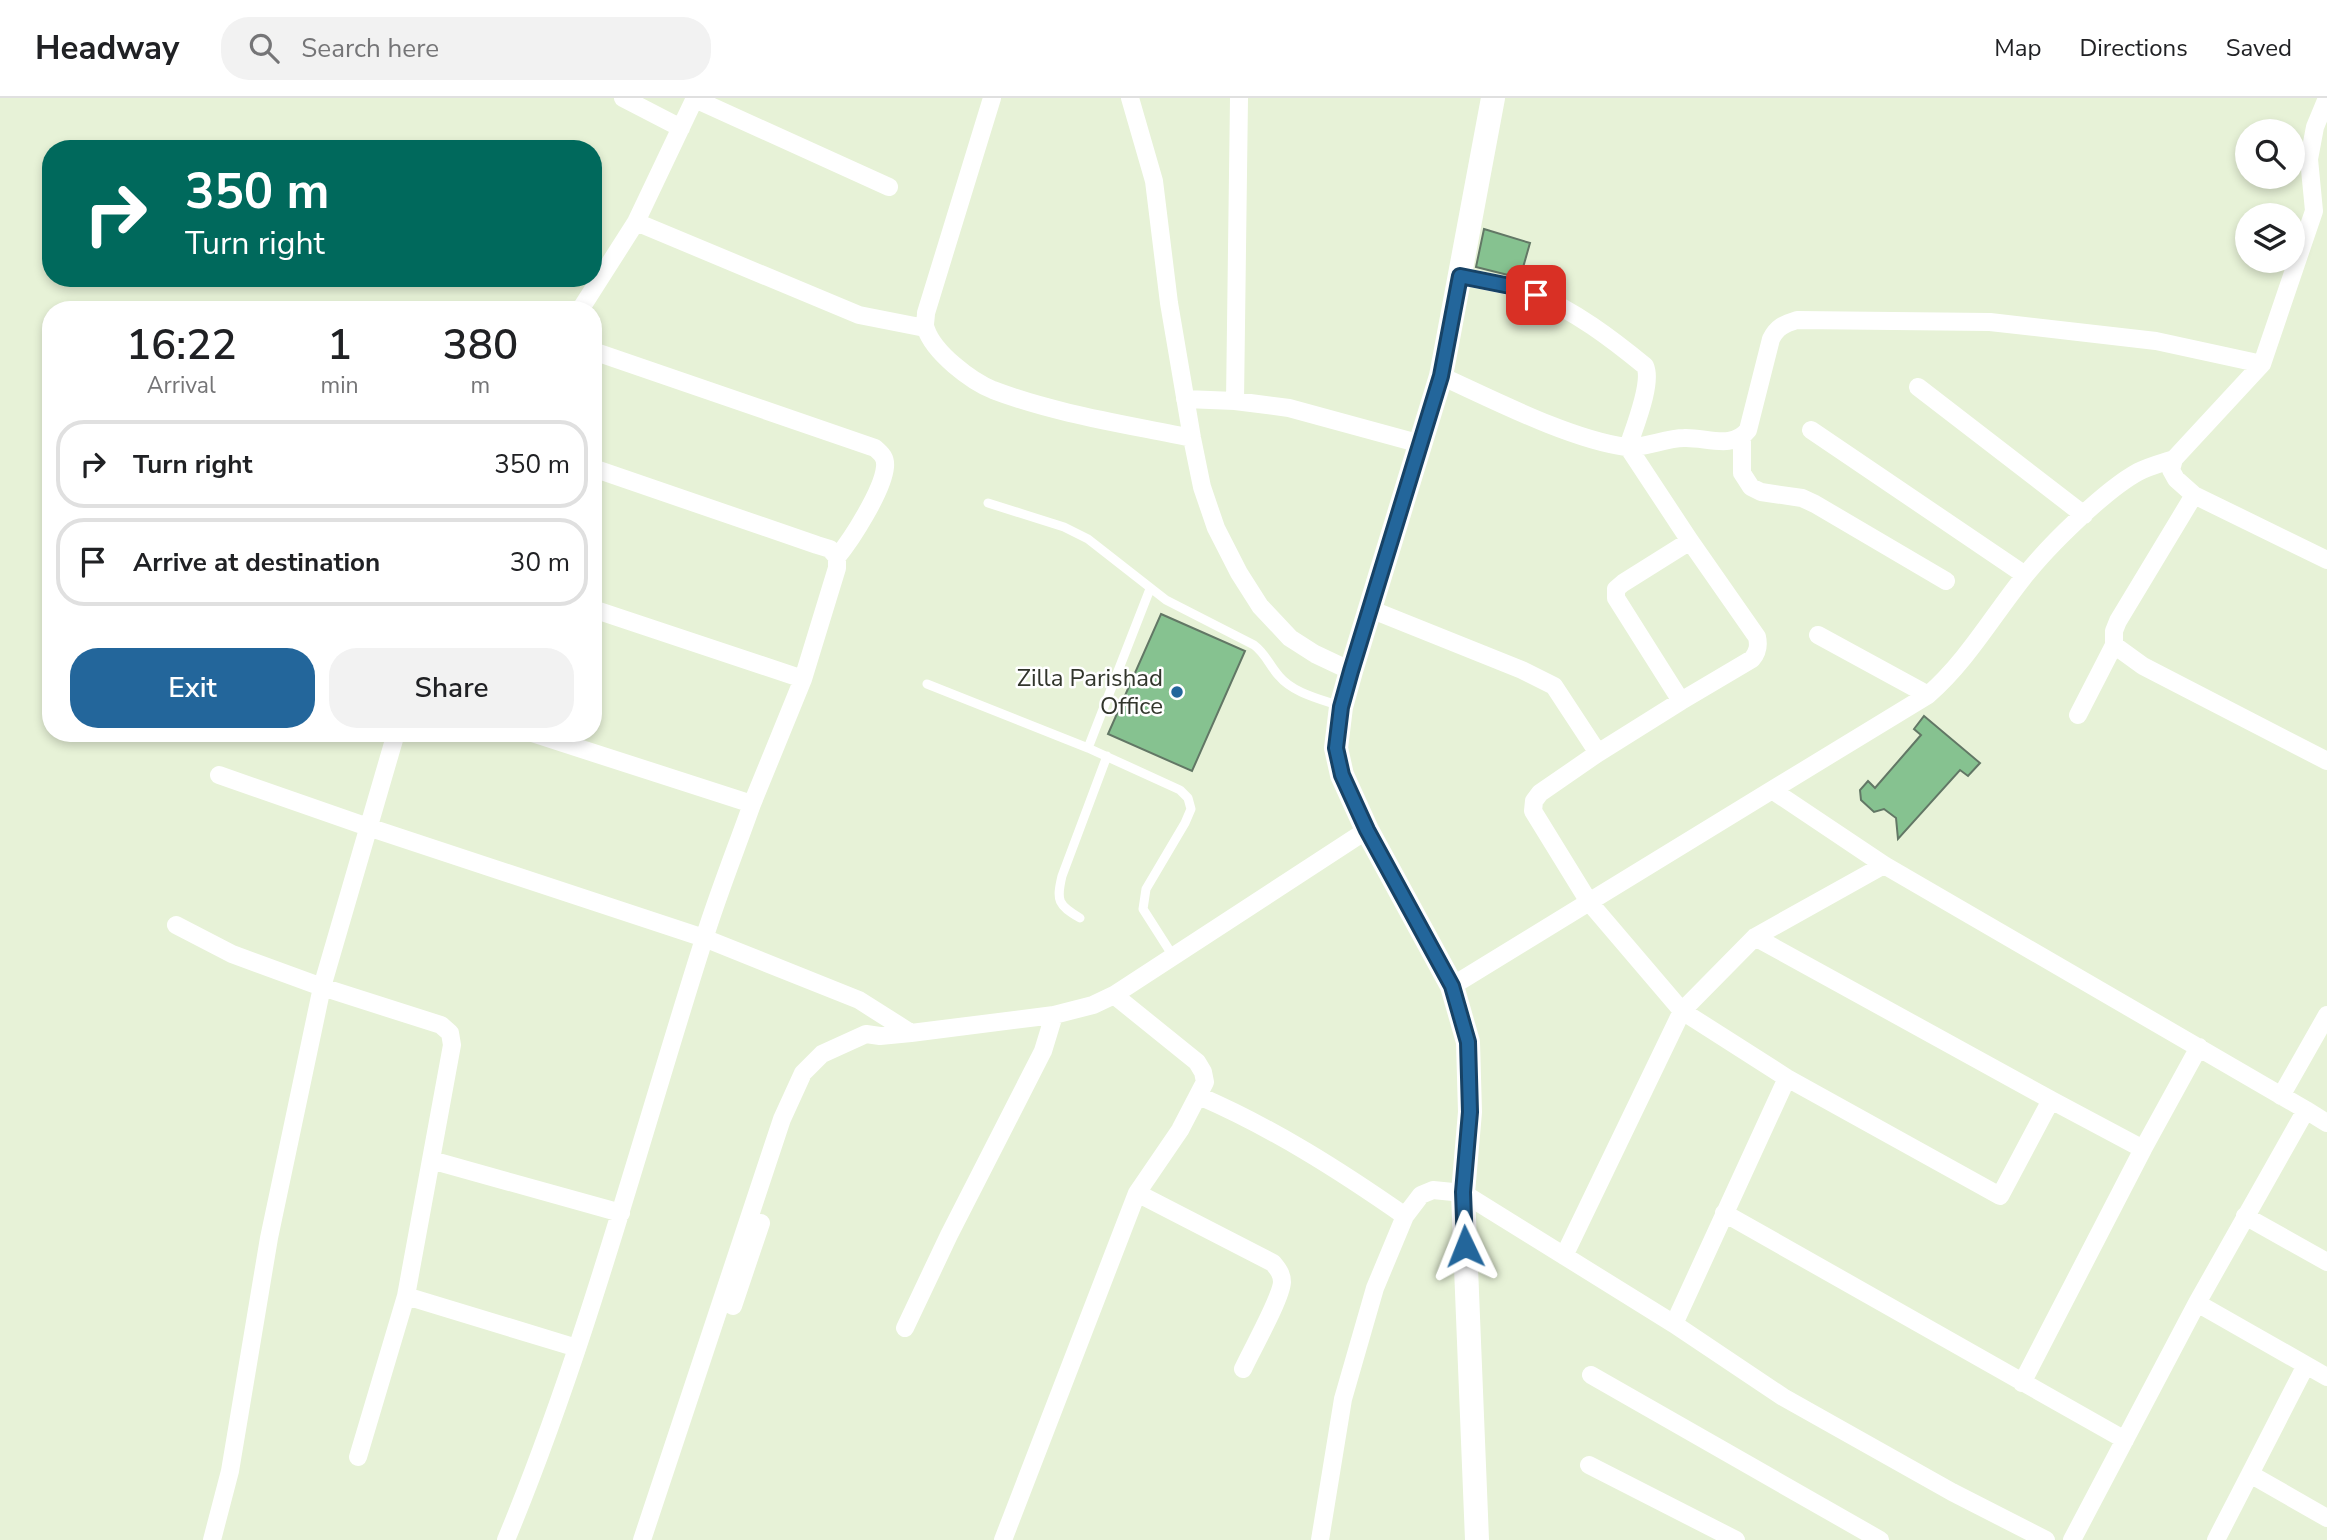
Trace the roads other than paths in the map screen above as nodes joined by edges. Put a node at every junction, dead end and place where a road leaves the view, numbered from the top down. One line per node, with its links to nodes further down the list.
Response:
1 (623, 98): 8 (street)
2 (695, 98): 8 (street); 9 (street)
3 (992, 98): 14 (street)
4 (1130, 98): 19 (street)
5 (1239, 98): 20 (street)
6 (1493, 98): 13 (main road)
7 (2327, 98): 10 (street)
8 (681, 128): 11 (street)
9 (889, 187)
10 (2320, 212): 16 (street)
11 (636, 222): 12 (street); 14 (street)
12 (602, 275)
13 (1460, 276): 17 (main road); 25 (street)
14 (925, 328): 22 (street)
15 (602, 354): 32 (street)
16 (2262, 364): 23 (street); 26 (street)
17 (1441, 376): 24 (main road); 25 (street)
18 (1918, 387): 30 (street)
19 (1185, 399): 20 (street); 22 (street)
20 (1235, 401): 24 (street)
21 (1811, 430): 34 (street)
22 (1192, 438): 41 (street)
23 (1742, 438): 25 (street); 35 (street)
24 (1420, 444): 37 (main road)
25 (1628, 447): 31 (street)
26 (2174, 459): 28 (street); 30 (street)
27 (602, 471): 32 (street)
28 (2194, 495): 33 (street); 40 (street)
29 (988, 503): 36 (lane)
30 (2084, 515): 34 (street)
31 (1690, 541): 45 (street); 45 (street)
32 (837, 557): 42 (street)
33 (2327, 560)
34 (2025, 575): 44 (street)
35 (1946, 581)
36 (1150, 589): 46 (lane); 50 (lane)
37 (1370, 609): 41 (main road); 51 (street)
38 (602, 612): 42 (street)
39 (1818, 635): 44 (street)
40 (2114, 645): 47 (street); 53 (street)
41 (1351, 671): 46 (main road)
42 (803, 679): 56 (street)
43 (927, 684): 50 (lane)
44 (1928, 695): 55 (street)
45 (1681, 701): 51 (street)
46 (1341, 707): 58 (main road)
47 (2078, 715)
48 (393, 742): 57 (street)
49 (560, 742): 56 (street)
50 (1088, 748): 52 (lane)
51 (1598, 753): 60 (street)
52 (1107, 756): 61 (lane); 65 (lane)
53 (2327, 761)
54 (219, 775): 57 (street)
55 (1772, 790): 59 (street); 60 (street)
56 (752, 804): 64 (street)
57 (369, 827): 64 (street); 67 (street)
58 (1367, 830): 65 (street); 66 (main road)
59 (1884, 864): 63 (street); 74 (street)
60 (1589, 902): 66 (street); 69 (street)
61 (1080, 918)
62 (176, 925): 67 (street)
63 (1755, 937): 69 (street); 78 (street)
64 (704, 938): 72 (street); 85 (street)
65 (1173, 956): 68 (street)
66 (1452, 986): 83 (main road)
67 (322, 987): 82 (street); 106 (street)
68 (1114, 995): 70 (street); 76 (street)
69 (1682, 1011): 75 (street); 89 (street)
70 (1054, 1015): 72 (street); 94 (street)
71 (2327, 1015): 77 (street)
72 (911, 1033): 73 (street)
73 (880, 1036): 108 (street); 109 (street)
74 (2199, 1047): 77 (street); 81 (street)
75 (1787, 1078): 78 (street); 86 (street)
76 (1199, 1096): 84 (street); 87 (street)
77 (2281, 1096): 79 (street)
78 (2050, 1100): 81 (street)
79 (2306, 1110): 80 (street); 88 (street)
80 (2327, 1123)
81 (2143, 1149): 100 (street)
82 (431, 1160): 85 (street); 91 (street)
83 (1463, 1192): 87 (street); 89 (street); 112 (main road)
84 (1137, 1193): 97 (street); 110 (street)
85 (621, 1213): 95 (street)
86 (1724, 1213): 93 (street); 100 (street)
87 (1405, 1216): 111 (street)
88 (2245, 1216): 90 (street); 92 (street)
89 (1564, 1256): 93 (street)
90 (2327, 1262)
91 (406, 1296): 95 (street); 102 (street)
92 (2197, 1303): 96 (street); 101 (street)
93 (1674, 1324): 115 (street)
94 (905, 1328)
95 (578, 1348): 107 (street)
96 (2306, 1364): 99 (street); 104 (street)
97 (1243, 1369)
98 (1591, 1375): 114 (street)
99 (2327, 1377)
100 (2022, 1383): 101 (street)
101 (2124, 1440): 116 (street)
102 (358, 1457)
103 (1589, 1465): 113 (street)
104 (2250, 1474): 105 (street); 117 (street)
105 (2327, 1518)
106 (212, 1540)
107 (506, 1540)
108 (642, 1540)
109 (653, 1540)
110 (1003, 1540)
111 (1320, 1540)
112 (1477, 1540)
113 (1736, 1540)
114 (1880, 1540)
115 (2046, 1540)
116 (2072, 1540)
117 (2216, 1540)

